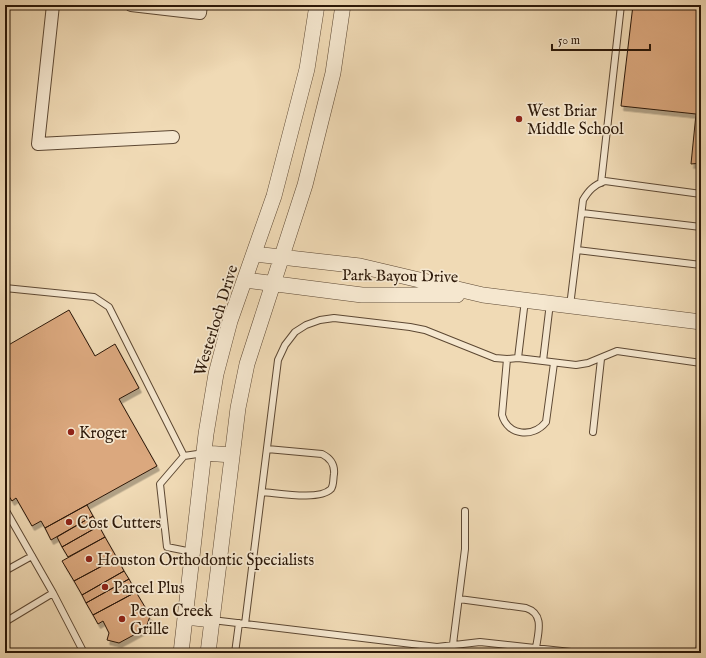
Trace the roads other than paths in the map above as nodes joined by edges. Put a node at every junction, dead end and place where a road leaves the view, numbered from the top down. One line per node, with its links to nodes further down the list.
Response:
1 (53, 5): 9 (street)
2 (131, 5): 6 (street)
3 (317, 5): 7 (street, Westerloch Drive)
4 (343, 5): 8 (street)
5 (621, 5): 10 (lane)
6 (201, 9)
7 (307, 69): 8 (street); 15 (street, Westerloch Drive)
8 (333, 73): 16 (street)
9 (173, 137)
10 (601, 183): 11 (lane); 12 (lane)
11 (701, 194)
12 (582, 213): 13 (lane); 14 (lane)
13 (701, 227)
14 (577, 250): 17 (lane); 24 (lane)
15 (254, 254): 16 (street, Park Bayou Drive); 18 (street, Westerloch Drive)
16 (282, 257): 19 (street); 21 (street, Park Bayou Drive)
17 (701, 265)
18 (245, 280): 19 (street, Park Bayou Drive); 34 (street, Westerloch Drive)
19 (272, 284): 21 (street, Park Bayou Drive); 35 (street)
20 (5, 288): 36 (lane)
21 (483, 295): 22 (street, Park Bayou Drive)
22 (525, 300): 23 (street, Park Bayou Drive); 26 (lane)
23 (550, 303): 24 (street, Park Bayou Drive); 29 (lane)
24 (570, 306): 25 (street, Park Bayou Drive)
25 (701, 322)
26 (518, 358): 27 (lane); 29 (lane)
27 (507, 359): 30 (lane); 33 (lane)
28 (601, 359): 30 (lane); 31 (lane); 32 (lane)
29 (543, 361): 30 (lane)
30 (554, 363)
31 (701, 363)
32 (593, 432)
33 (267, 449): 37 (lane); 37 (lane)
34 (204, 453): 35 (street); 36 (lane); 42 (street, Westerloch Drive)
35 (232, 455): 48 (street)
36 (184, 456): 42 (lane)
37 (262, 492): 50 (lane)
38 (5, 509): 40 (lane)
39 (465, 511): 46 (lane)
40 (12, 521): 41 (lane); 43 (lane)
41 (5, 525)
42 (193, 552): 47 (street, Westerloch Drive)
43 (32, 556): 44 (lane); 45 (lane)
44 (5, 571)
45 (53, 593): 49 (lane); 54 (lane)
46 (458, 599): 52 (lane); 53 (lane)
47 (186, 617): 48 (street); 55 (street, Westerloch Drive)
48 (212, 620): 50 (lane); 56 (street)
49 (5, 622)
50 (242, 624): 52 (lane); 57 (lane)
51 (701, 636): 59 (lane)
52 (453, 644): 53 (lane)
53 (536, 648): 58 (lane)
54 (84, 653)
55 (182, 653)
56 (208, 653)
57 (236, 653)
58 (580, 653)
59 (699, 653)

